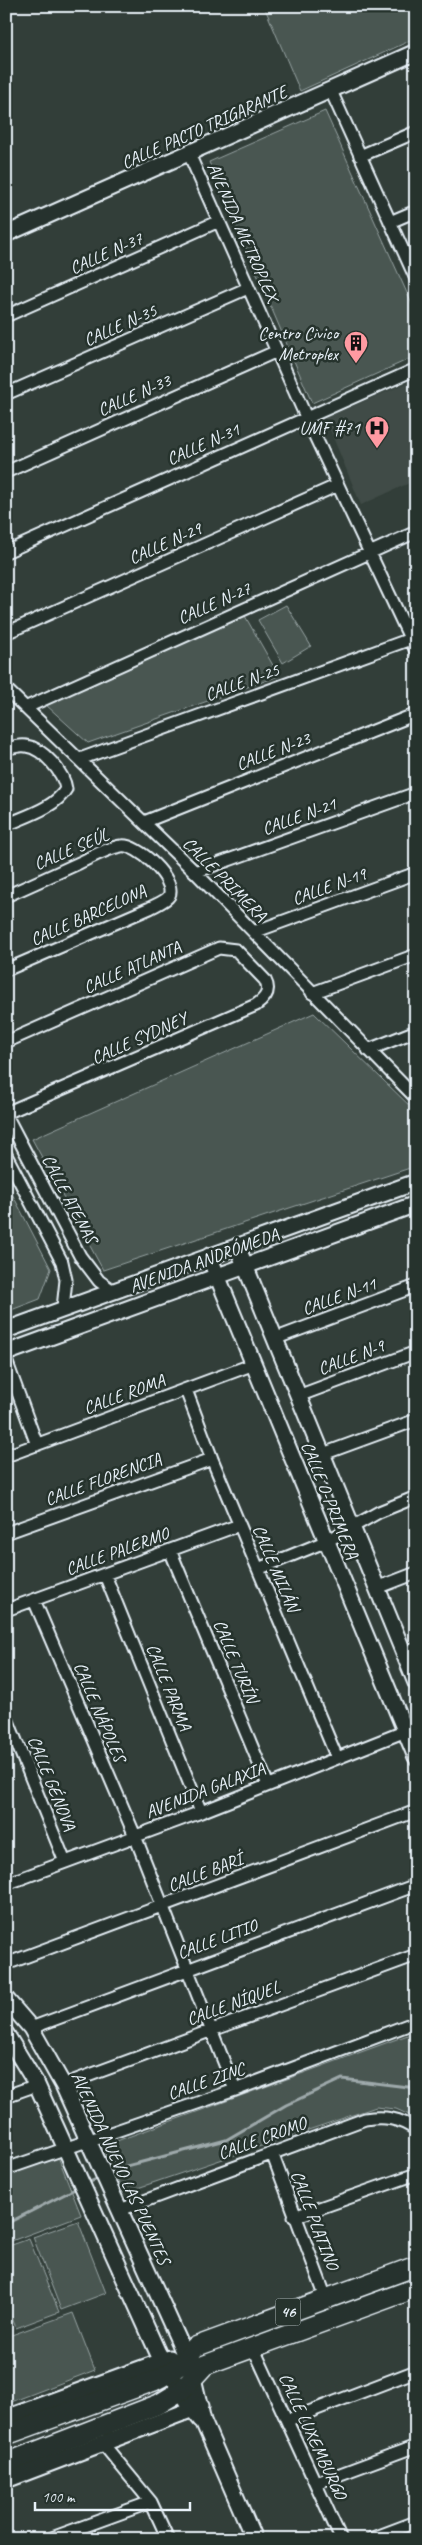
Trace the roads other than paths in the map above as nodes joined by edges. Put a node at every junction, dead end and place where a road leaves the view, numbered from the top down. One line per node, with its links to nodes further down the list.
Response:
1 (416, 52): 2 (street, CALLE PACTO TRIGARANTE)
2 (331, 91): 4 (street, CALLE PACTO TRIGARANTE); 5 (street)
3 (416, 132): 5 (street)
4 (189, 154): 7 (street, AVENIDA METROPLEX); 9 (street, CALLE PACTO TRIGARANTE)
5 (360, 156): 8 (street)
6 (416, 211): 8 (street)
7 (219, 222): 11 (street, AVENIDA METROPLEX); 12 (street, CALLE N-37)
8 (390, 222): 10 (street)
9 (6, 234)
10 (416, 279)
11 (248, 288): 13 (street, AVENIDA METROPLEX); 15 (street, CALLE N-35)
12 (6, 316)
13 (277, 351): 16 (street, AVENIDA METROPLEX); 17 (street, CALLE N-33)
14 (416, 370): 16 (street, CALLE N-31)
15 (6, 394)
16 (306, 417): 18 (street, AVENIDA METROPLEX); 20 (street, CALLE N-31)
17 (6, 472)
18 (338, 485): 21 (street, AVENIDA METROPLEX); 22 (street, CALLE N-29)
19 (416, 532): 21 (street, CALLE N-27)
20 (6, 552)
21 (370, 552): 23 (street, AVENIDA METROPLEX); 26 (street, CALLE N-27)
22 (6, 633)
23 (413, 638): 24 (street, AVENIDA METROPLEX); 29 (street, CALLE N-25)
24 (416, 651)
25 (6, 689): 26 (street, CALLE PRIMERA)
26 (27, 707): 29 (street, CALLE PRIMERA)
27 (416, 714): 31 (street, CALLE N-23)
28 (6, 749): 32 (street)
29 (80, 759): 31 (street, CALLE PRIMERA)
30 (416, 793): 33 (street, CALLE N-21)
31 (144, 822): 33 (street, CALLE PRIMERA)
32 (6, 825)
33 (195, 872): 37 (street, CALLE PRIMERA)
34 (416, 873): 37 (street, CALLE N-19)
35 (168, 880): 36 (street, CALLE SEÚL); 39 (street, CALLE BARCELONA)
36 (6, 896)
37 (254, 932): 41 (street, CALLE PRIMERA)
38 (416, 955): 41 (street)
39 (6, 970)
40 (266, 980): 43 (street, CALLE ATLANTA); 46 (street, CALLE SYDNEY)
41 (312, 993): 44 (street, CALLE PRIMERA)
42 (416, 1031): 44 (street)
43 (6, 1042)
44 (368, 1050): 45 (street, CALLE PRIMERA)
45 (416, 1098)
46 (6, 1114): 48 (street, CALLE ATENAS)
47 (6, 1155): 49 (street, CALLE ATENAS)
48 (35, 1170): 49 (street); 57 (street, CALLE ATENAS)
49 (19, 1178): 58 (street, CALLE ATENAS)
50 (416, 1182): 52 (street, AVENIDA ANDRÓMEDA)
51 (416, 1204): 54 (street, AVENIDA ANDRÓMEDA)
52 (237, 1246): 53 (street, AVENIDA ANDRÓMEDA); 54 (street, CALLE O-PRIMERA)
53 (209, 1256): 55 (street, CALLE O-PRIMERA); 57 (street, AVENIDA ANDRÓMEDA)
54 (245, 1266): 55 (street, AVENIDA ANDRÓMEDA); 60 (street, CALLE O-PRIMERA)
55 (218, 1276): 62 (street, AVENIDA ANDRÓMEDA); 64 (street, CALLE O-PRIMERA)
56 (416, 1286): 60 (street, CALLE N-11)
57 (113, 1291): 58 (street, AVENIDA ANDRÓMEDA)
58 (63, 1308): 59 (street, AVENIDA ANDRÓMEDA)
59 (6, 1330)
60 (274, 1339): 66 (street, CALLE O-PRIMERA)
61 (416, 1352): 66 (street, CALLE N-9)
62 (6, 1353)
63 (6, 1360): 68 (street)
64 (254, 1364): 65 (street, CALLE ROMA); 76 (street, CALLE O-PRIMERA)
65 (186, 1390): 68 (street, CALLE ROMA); 71 (street, CALLE MILÁN)
66 (298, 1396): 69 (street, CALLE O-PRIMERA)
67 (416, 1420): 69 (street)
68 (37, 1445): 70 (street, CALLE ROMA)
69 (322, 1454): 74 (street, CALLE O-PRIMERA)
70 (6, 1456)
71 (212, 1459): 73 (street, CALLE MILÁN); 75 (street, CALLE FLORENCIA)
72 (416, 1497): 74 (street)
73 (239, 1525): 77 (street, CALLE PALERMO); 78 (street, CALLE MILÁN)
74 (352, 1526): 76 (street); 81 (street, CALLE O-PRIMERA)
75 (6, 1533)
76 (327, 1541): 78 (street); 87 (street, CALLE O-PRIMERA)
77 (170, 1550): 80 (street, CALLE PALERMO); 90 (street, CALLE TURÍN)
78 (258, 1570): 89 (street, CALLE MILÁN)
79 (416, 1573): 81 (street)
80 (105, 1575): 82 (street, CALLE PALERMO); 92 (street, CALLE PARMA)
81 (377, 1588): 84 (street, CALLE O-PRIMERA)
82 (34, 1600): 83 (street, CALLE PALERMO); 93 (street, CALLE NÁPOLES)
83 (6, 1610)
84 (410, 1651): 85 (street, CALLE O-PRIMERA)
85 (416, 1684)
86 (6, 1716): 94 (street, CALLE GÉNOVA)
87 (410, 1729): 88 (street, CALLE O-PRIMERA); 89 (street, AVENIDA GALAXIA)
88 (416, 1757)
89 (337, 1758): 90 (street, AVENIDA GALAXIA)
90 (268, 1785): 92 (street, AVENIDA GALAXIA)
91 (416, 1811): 97 (street, CALLE BARÍ)
92 (201, 1812): 93 (street, AVENIDA GALAXIA)
93 (135, 1836): 94 (street, AVENIDA GALAXIA); 97 (street)
94 (65, 1862): 95 (street, AVENIDA GALAXIA)
95 (6, 1884)
96 (416, 1885): 100 (street, CALLE LITIO)
97 (162, 1907): 99 (street, CALLE BARÍ); 100 (street)
98 (416, 1955): 104 (street, CALLE NÍQUEL)
99 (6, 1964)
100 (186, 1969): 103 (street, CALLE LITIO); 104 (street)
101 (6, 1999): 103 (street, AVENIDA NUEVO LAS PUENTES)
102 (416, 2022): 108 (street, CALLE ZINC)
103 (31, 2028): 106 (street, AVENIDA NUEVO LAS PUENTES)
104 (211, 2030): 106 (street, CALLE NÍQUEL); 108 (street)
105 (6, 2034): 107 (street)
106 (63, 2084): 111 (street, AVENIDA NUEVO LAS PUENTES)
107 (37, 2085): 109 (street); 112 (street)
108 (235, 2090): 111 (street, CALLE ZINC)
109 (6, 2096)
110 (416, 2130): 113 (street, CALLE CROMO)
111 (88, 2140): 112 (street, CALLE ZINC); 116 (street, AVENIDA NUEVO LAS PUENTES)
112 (64, 2148): 114 (street, CALLE ZINC); 123 (street)
113 (272, 2153): 116 (street, CALLE CROMO); 117 (street, CALLE PLATINO)
114 (6, 2169)
115 (416, 2174): 117 (street)
116 (117, 2203): 122 (street, AVENIDA NUEVO LAS PUENTES)
117 (294, 2217): 120 (street, CALLE PLATINO)
118 (416, 2266): 120 (main road, 46)
119 (416, 2288): 121 (main road, 46)
120 (326, 2298): 122 (main road, 46)
121 (253, 2347): 122 (main road, 46); 128 (street, CALLE LUXEMBURGO)
122 (188, 2365): 123 (main road, 46); 125 (street, AVENIDA NUEVO LAS PUENTES); 127 (main road, 46)
123 (167, 2367): 126 (street); 129 (main road, 46)
124 (416, 2371): 128 (street)
125 (199, 2412): 130 (street); 139 (street, AVENIDA NUEVO LAS PUENTES)
126 (6, 2418)
127 (119, 2420): 130 (street); 132 (main road, 46)
128 (288, 2420): 134 (street, CALLE LUXEMBURGO)
129 (6, 2435)
130 (104, 2445): 133 (street); 135 (street)
131 (416, 2446): 134 (street)
132 (6, 2462)
133 (6, 2480)
134 (316, 2483): 140 (street, CALLE LUXEMBURGO)
135 (151, 2502): 137 (street); 138 (street)
136 (416, 2522): 141 (street)
137 (48, 2539)
138 (168, 2539)
139 (254, 2539)
140 (341, 2539)
141 (370, 2539)

